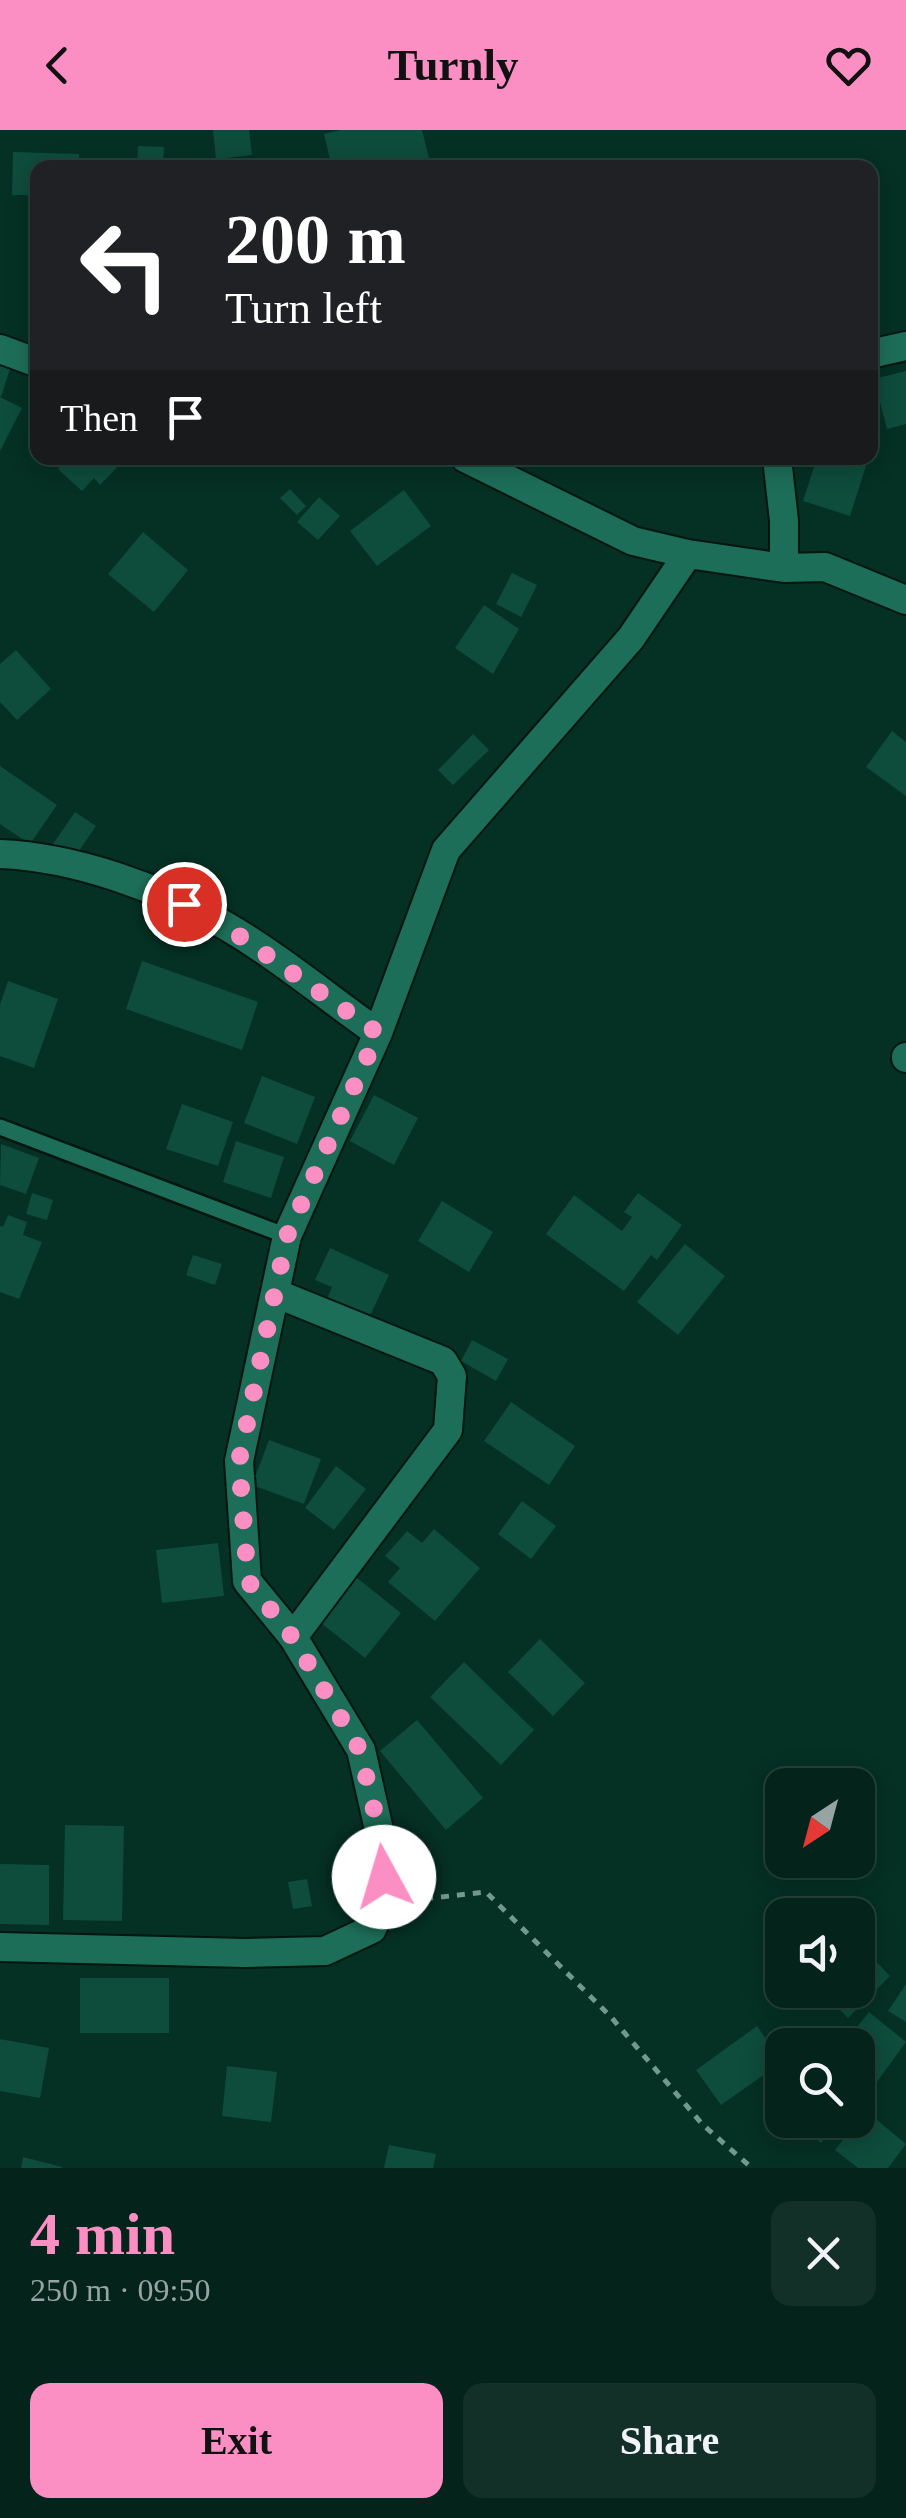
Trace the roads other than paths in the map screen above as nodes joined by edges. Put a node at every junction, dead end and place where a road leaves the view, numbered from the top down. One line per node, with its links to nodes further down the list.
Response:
1 (906, 346): 3 (street)
2 (0, 349): 4 (street)
3 (878, 352)
4 (30, 360)
5 (480, 465): 7 (street)
6 (779, 465): 8 (street)
7 (688, 554): 8 (street); 11 (street)
8 (784, 568): 9 (street)
9 (906, 600)
10 (0, 854): 11 (street)
11 (378, 1033): 13 (street)
12 (0, 1127): 13 (lane)
13 (287, 1236): 14 (street)
14 (275, 1294): 15 (street); 15 (street)
15 (293, 1638): 16 (street)
16 (0, 1947)

